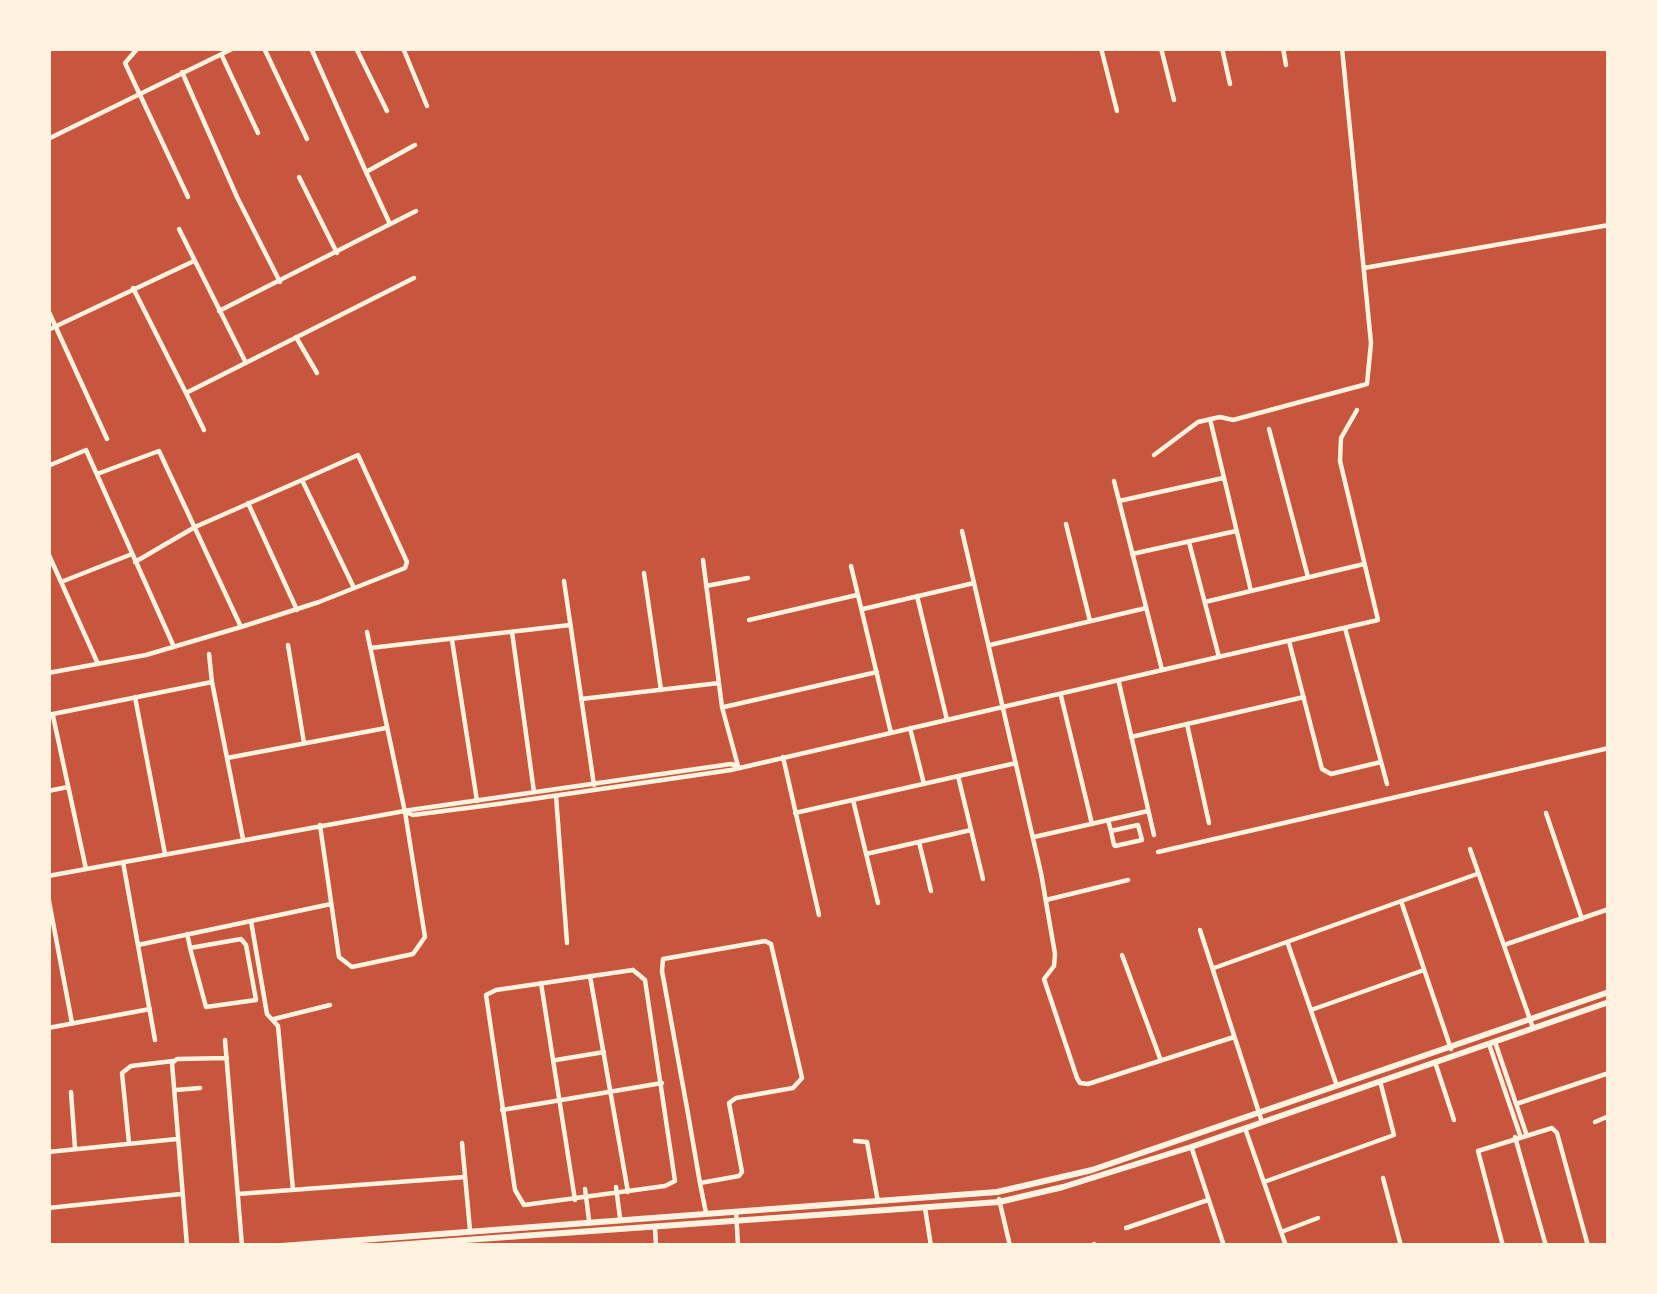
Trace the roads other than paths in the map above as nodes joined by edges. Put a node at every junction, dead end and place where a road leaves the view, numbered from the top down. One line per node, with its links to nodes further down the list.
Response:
1 (138, 48): 16 (street)
2 (233, 48): 12 (street)
3 (264, 48): 23 (street)
4 (311, 48): 25 (street)
5 (356, 48): 19 (street)
6 (403, 48): 18 (street)
7 (1101, 48): 20 (street)
8 (1161, 48): 17 (street)
9 (1222, 48): 15 (street)
10 (1282, 48): 13 (street)
11 (1342, 48): 34 (street)
12 (221, 54): 14 (street); 21 (street)
13 (1286, 64)
14 (182, 72): 16 (street); 36 (street)
15 (1230, 84)
16 (140, 94): 22 (street); 27 (street)
17 (1174, 100)
18 (427, 106)
19 (387, 111)
20 (1117, 111)
21 (258, 133)
22 (48, 139)
23 (307, 139)
24 (415, 146): 25 (street)
25 (366, 172): 29 (street)
26 (299, 178): 32 (street)
27 (188, 197)
28 (416, 211): 29 (street)
29 (390, 224): 32 (street)
30 (1609, 225): 34 (street)
31 (179, 229): 33 (street)
32 (338, 254): 36 (street)
33 (194, 261): 37 (street); 39 (street)
34 (1364, 268): 46 (street)
35 (414, 278): 41 (street)
36 (280, 281): 39 (street)
37 (133, 288): 40 (street); 44 (street)
38 (48, 310): 40 (street)
39 (219, 310): 42 (street)
40 (52, 328): 49 (street)
41 (296, 337): 42 (street); 43 (street)
42 (246, 363): 44 (street)
43 (317, 373)
44 (186, 393): 48 (street)
45 (1357, 410): 68 (street)
46 (1210, 419): 50 (street); 53 (street)
47 (1269, 429): 71 (street)
48 (204, 430)
49 (107, 439)
50 (1154, 455)
51 (48, 466): 52 (street)
52 (97, 474): 59 (street); 64 (street)
53 (1223, 478): 56 (street); 61 (street)
54 (302, 480): 57 (street); 77 (street); 77 (street)
55 (1114, 482): 56 (street)
56 (1119, 501): 65 (street)
57 (248, 503): 59 (street); 83 (street)
58 (1066, 524): 86 (street)
59 (195, 527): 67 (street); 88 (street)
60 (962, 531): 75 (street)
61 (1236, 531): 62 (street); 78 (street)
62 (1189, 542): 65 (street); 81 (street)
63 (48, 553): 74 (street)
64 (132, 554): 67 (street); 74 (street)
65 (1132, 554): 82 (street)
66 (703, 560): 76 (street)
67 (135, 562): 96 (street)
68 (1364, 564): 71 (street); 89 (street)
69 (851, 566): 79 (street)
70 (644, 573): 107 (street)
71 (1308, 577): 78 (street)
72 (748, 578): 76 (street)
73 (564, 581): 87 (street)
74 (61, 582): 100 (street)
75 (974, 583): 80 (street); 95 (street)
76 (706, 586): 106 (street)
77 (354, 588): 83 (street)
78 (1251, 591): 81 (street)
79 (857, 595): 84 (street); 85 (street)
80 (916, 596): 84 (street); 115 (street)
81 (1205, 602): 99 (street)
82 (1146, 608): 86 (street); 101 (street)
83 (298, 610): 88 (street)
84 (861, 610): 103 (street)
85 (749, 620)
86 (1090, 621): 95 (street)
87 (570, 625): 91 (street); 111 (street)
88 (241, 627): 96 (street)
89 (1345, 628): 93 (street); 125 (street)
90 (367, 632): 97 (street)
91 (512, 632): 92 (street); 134 (street)
92 (452, 639): 97 (street); 137 (street)
93 (1289, 640): 99 (street); 109 (street)
94 (288, 645): 121 (street)
95 (990, 645): 113 (street)
96 (174, 647): 100 (street)
97 (370, 648): 117 (street)
98 (209, 654): 105 (street)
99 (1219, 657): 101 (street)
100 (98, 664): 102 (street)
101 (1162, 670): 104 (street)
102 (48, 673)
103 (877, 673): 112 (street); 119 (street)
104 (1118, 680): 108 (street); 120 (street)
105 (212, 682): 110 (street); 124 (street)
106 (719, 683): 107 (street); 112 (street)
107 (661, 690): 111 (street)
108 (1060, 694): 113 (street); 144 (street)
109 (1304, 697): 116 (street); 125 (street)
110 (135, 698): 114 (street); 154 (street)
111 (581, 699): 132 (street)
112 (722, 707): 127 (street)
113 (1003, 707): 115 (street); 126 (street)
114 (50, 714): 131 (street)
115 (947, 720): 118 (street)
116 (1187, 724): 120 (street); 143 (street)
117 (386, 728): 121 (street); 139 (street)
118 (910, 728): 119 (street); 129 (street)
119 (892, 733): 123 (street)
120 (1131, 737): 138 (street)
121 (304, 743): 124 (street)
122 (1609, 748): 153 (street)
123 (782, 757): 127 (street); 140 (street)
124 (227, 758): 150 (street)
125 (1381, 762): 130 (street)
126 (1016, 763): 128 (street); 149 (street)
127 (738, 766): 132 (street)
128 (958, 776): 129 (street); 146 (street)
129 (924, 784): 136 (street)
130 (1387, 784)
131 (68, 787): 133 (street); 157 (street)
132 (594, 788): 134 (street); 135 (street)
133 (48, 791)
134 (534, 792): 137 (street)
135 (556, 796): 137 (street); 175 (street)
136 (853, 800): 140 (street); 155 (street)
137 (477, 804): 139 (street)
138 (1148, 811): 142 (street); 148 (street)
139 (405, 812): 145 (street); 167 (street)
140 (795, 813): 169 (street)
141 (1546, 813): 170 (street)
142 (1108, 820): 144 (street); 147 (street)
143 (1208, 823)
144 (1092, 824): 149 (street)
145 (320, 825): 150 (street); 167 (street)
146 (971, 830): 151 (street); 160 (street)
147 (1111, 831): 147 (street)
148 (1154, 835)
149 (1034, 837): 164 (street)
150 (243, 839): 154 (street)
151 (920, 842): 155 (street); 162 (street)
152 (1470, 849): 158 (street)
153 (1158, 852)
154 (165, 854): 156 (street)
155 (866, 854): 166 (street)
156 (122, 862): 157 (street); 176 (street)
157 (86, 868): 159 (street)
158 (1478, 874): 165 (street); 177 (street)
159 (48, 876)
160 (983, 879)
161 (1128, 880): 164 (street)
162 (931, 891)
163 (48, 896): 191 (street)
164 (1046, 900): 203 (street)
165 (1401, 901): 174 (street); 181 (street)
166 (878, 903)
167 (331, 904): 171 (street)
168 (1609, 909): 170 (street)
169 (819, 915)
170 (1582, 919): 177 (street)
171 (251, 921): 173 (street); 190 (street)
172 (1200, 931): 180 (street)
173 (187, 934): 176 (street); 178 (street)
174 (1287, 942): 180 (street); 188 (street)
175 (567, 943)
176 (138, 945): 187 (street)
177 (1505, 945): 189 (street)
178 (190, 948): 178 (street)
179 (1122, 956): 203 (street)
180 (1214, 968): 194 (street)
181 (1424, 970): 188 (street); 199 (street)
182 (590, 976): 183 (street); 198 (street); 207 (street)
183 (541, 983): 201 (street); 215 (street)
184 (1609, 992): 189 (street)
185 (1609, 1003): 193 (street)
186 (331, 1005): 190 (street)
187 (150, 1009): 191 (street); 195 (street)
188 (1310, 1010): 208 (street)
189 (1530, 1018): 193 (street); 199 (street)
190 (274, 1019): 233 (street)
191 (72, 1024): 192 (street)
192 (48, 1028)
193 (1533, 1028): 197 (street)
194 (1234, 1037): 203 (street); 217 (street)
195 (155, 1040)
196 (225, 1040): 200 (street)
197 (1492, 1043): 199 (street); 214 (street); 221 (street)
198 (604, 1052): 201 (street); 211 (street)
199 (1452, 1052): 204 (street); 208 (street)
200 (227, 1058): 202 (street); 239 (street)
201 (554, 1060): 213 (street)
202 (173, 1061): 210 (street); 225 (street)
203 (1161, 1061)
204 (1435, 1062): 206 (street); 218 (street)
205 (1609, 1073): 214 (street)
206 (1380, 1081): 217 (street); 231 (street)
207 (662, 1083): 211 (street); 236 (street)
208 (1337, 1086): 217 (street)
209 (200, 1088): 210 (street)
210 (173, 1090): 222 (street)
211 (611, 1092): 213 (street); 236 (street)
212 (71, 1093): 227 (street)
213 (560, 1101): 215 (street); 242 (street)
214 (1516, 1104): 221 (street)
215 (502, 1110): 242 (street)
216 (1609, 1117): 219 (street)
217 (1260, 1118): 220 (street); 237 (street)
218 (1454, 1120)
219 (1595, 1121)
220 (1245, 1128): 226 (street); 231 (street)
221 (1520, 1135): 269 (street); 270 (street); 271 (street)
222 (177, 1139): 225 (street); 238 (street)
223 (855, 1141): 243 (street)
224 (462, 1143): 229 (street)
225 (129, 1144): 227 (street)
226 (1191, 1147): 241 (street); 244 (street)
227 (75, 1148): 228 (street)
228 (48, 1152)
229 (465, 1177): 233 (street); 255 (street)
230 (1383, 1178): 268 (street)
231 (1264, 1182): 256 (street)
232 (700, 1183): 232 (street); 247 (street)
233 (292, 1190): 239 (street)
234 (585, 1190): 240 (street)
235 (617, 1190): 236 (street); 240 (street); 249 (street)
236 (628, 1192)
237 (997, 1192): 243 (street); 244 (street)
238 (181, 1194): 245 (street); 259 (street)
239 (238, 1194): 260 (street)
240 (586, 1198): 242 (street); 251 (street)
241 (1208, 1199): 254 (street); 258 (street)
242 (575, 1200)
243 (878, 1202): 248 (street)
244 (999, 1202): 246 (street); 266 (street)
245 (48, 1208)
246 (925, 1208): 248 (street); 265 (street)
247 (706, 1213): 248 (street); 249 (street)
248 (737, 1215): 252 (street); 264 (street)
249 (620, 1218): 251 (street)
250 (1318, 1218): 256 (street)
251 (589, 1220): 253 (street)
252 (655, 1226): 253 (street); 263 (street)
253 (564, 1227): 255 (street); 257 (street)
254 (1126, 1228)
255 (470, 1230): 257 (street)
256 (1281, 1232): 267 (street)
257 (456, 1239): 261 (street); 262 (street)
258 (1222, 1245)
259 (187, 1246)
260 (242, 1246)
261 (281, 1246)
262 (381, 1246)
263 (656, 1246)
264 (738, 1246)
265 (931, 1246)
266 (1010, 1246)
267 (1286, 1246)
268 (1401, 1246)
269 (1503, 1246)
270 (1546, 1246)
271 (1588, 1246)

